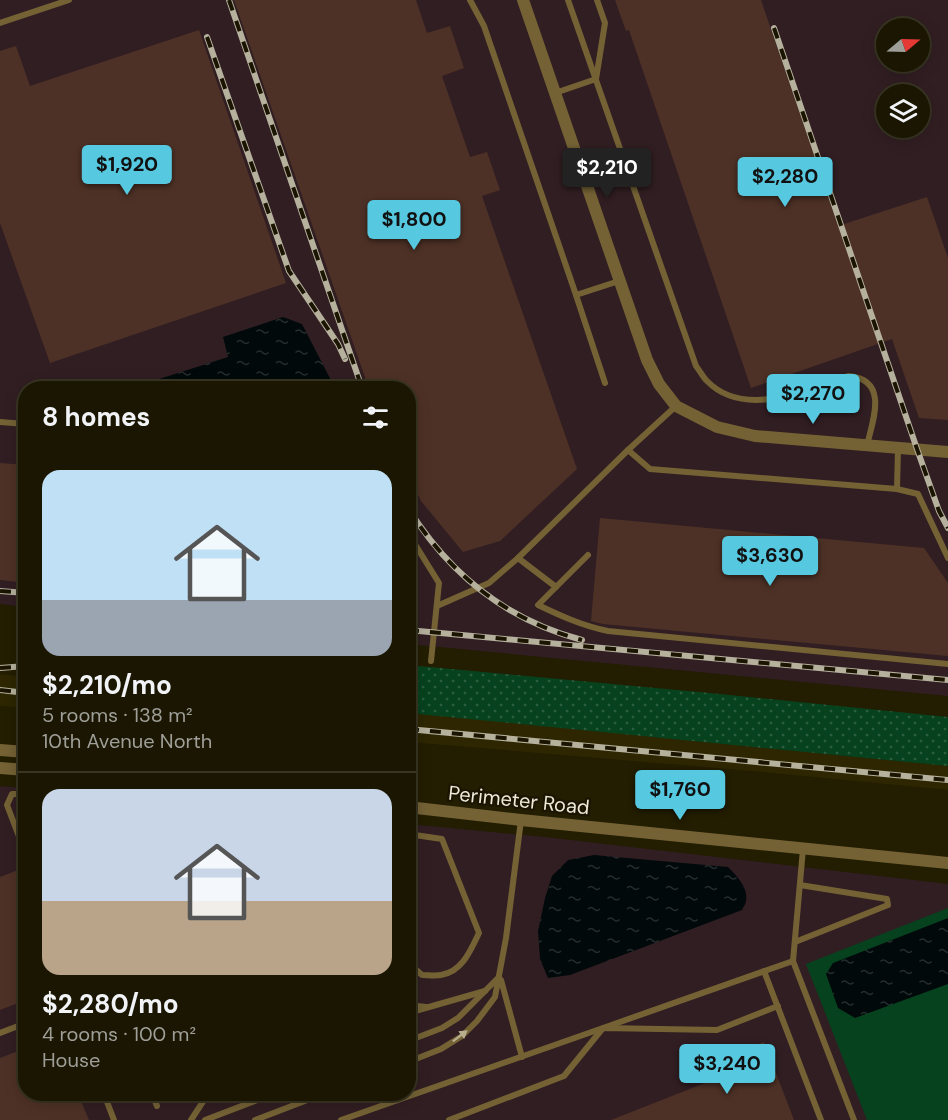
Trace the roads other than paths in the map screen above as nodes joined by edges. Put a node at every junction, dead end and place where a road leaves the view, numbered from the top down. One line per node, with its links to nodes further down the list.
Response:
1 (69, 0): 6 (lane)
2 (470, 0): 10 (lane)
3 (523, 0): 8 (street)
4 (568, 0): 7 (lane)
5 (597, 0): 7 (lane)
6 (0, 23)
7 (596, 80): 8 (lane); 15 (lane)
8 (555, 93): 9 (street)
9 (619, 280): 10 (lane); 12 (street)
10 (576, 295): 11 (lane)
11 (605, 383)
12 (676, 406): 15 (street); 17 (lane)
13 (0, 422): 14 (lane)
14 (18, 423)
15 (867, 445): 16 (street)
16 (898, 447): 18 (street); 19 (lane)
17 (628, 450): 19 (lane); 22 (lane)
18 (948, 453)
19 (897, 489): 23 (lane)
20 (416, 545): 25 (lane)
21 (588, 555): 24 (lane)
22 (518, 558): 24 (lane); 25 (lane)
23 (948, 558)
24 (556, 587): 27 (lane)
25 (437, 606): 26 (lane)
26 (431, 661)
27 (948, 664)
28 (0, 750): 29 (street)
29 (18, 751)
30 (0, 768): 31 (street)
31 (18, 769)
32 (18, 794): 35 (lane)
33 (416, 808): 34 (street, Perimeter Road)
34 (521, 820): 37 (street, Perimeter Road); 44 (lane)
35 (18, 834)
36 (416, 835): 42 (lane)
37 (803, 849): 38 (street, Perimeter Road); 39 (lane)
38 (948, 863)
39 (800, 885): 40 (lane); 40 (lane)
40 (795, 942): 41 (lane)
41 (793, 961): 43 (lane); 71 (lane)
42 (416, 970)
43 (764, 971): 47 (lane); 51 (lane)
44 (500, 976): 45 (lane); 54 (lane); 55 (lane, one-way to 44)
45 (486, 991): 48 (lane); 53 (lane)
46 (416, 1006): 48 (lane)
47 (778, 1006): 51 (lane); 70 (lane)
48 (430, 1007): 49 (lane)
49 (416, 1011)
50 (18, 1026): 52 (lane)
51 (603, 1028): 54 (lane); 69 (lane)
52 (0, 1033)
53 (416, 1038)
54 (522, 1057): 56 (lane)
55 (416, 1059)
56 (416, 1094)
57 (107, 1101): 64 (lane)
58 (155, 1101): 63 (lane)
59 (203, 1101): 65 (lane)
60 (255, 1101): 66 (lane)
61 (305, 1101): 67 (lane)
62 (396, 1101): 68 (lane)
63 (157, 1106)
64 (114, 1120)
65 (191, 1120)
66 (205, 1120)
67 (255, 1120)
68 (341, 1120)
69 (448, 1120)
70 (821, 1120)
71 (854, 1120)

